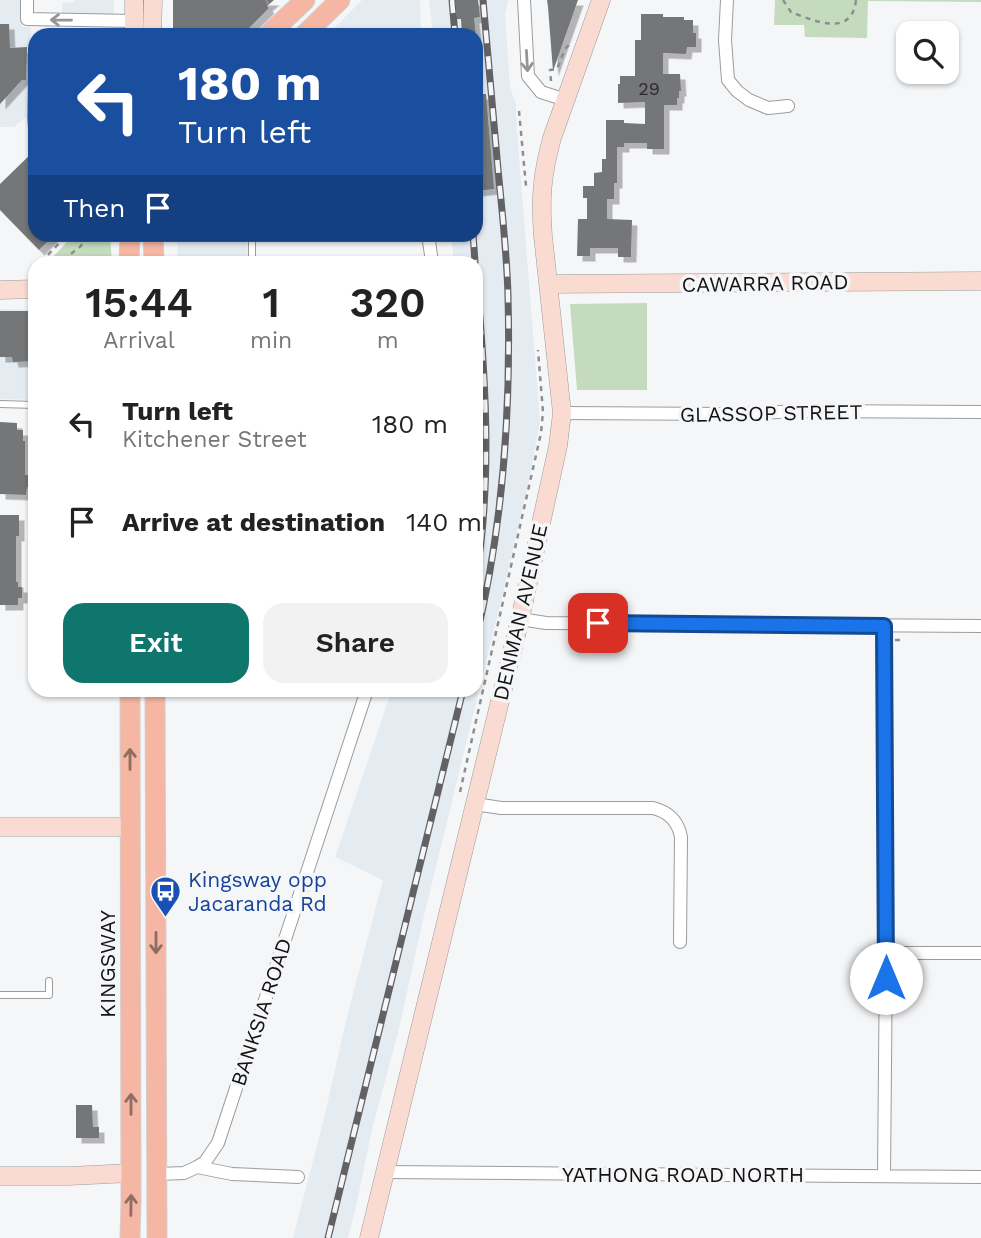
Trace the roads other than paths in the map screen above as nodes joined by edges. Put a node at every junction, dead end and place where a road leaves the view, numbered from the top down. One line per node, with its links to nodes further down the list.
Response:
1 (27, 0): 9 (street)
2 (134, 0): 11 (street)
3 (153, 0): 12 (street)
4 (340, 0): 15 (main road)
5 (524, 0): 16 (street, one-way to 16)
6 (601, 0): 16 (street)
7 (727, 0): 17 (street)
8 (299, 6): 13 (main road); 14 (main road)
9 (37, 20): 10 (street); 11 (street, one-way to 9)
10 (36, 28)
11 (134, 28)
12 (153, 28)
13 (275, 28)
14 (308, 28)
15 (315, 28)
16 (566, 100): 19 (street, DENMAN AVENUE)
17 (788, 106)
18 (981, 281): 19 (street, CAWARRA ROAD)
19 (548, 284): 25 (street, DENMAN AVENUE)
20 (28, 289): 21 (street)
21 (0, 290)
22 (0, 404): 23 (lane)
23 (28, 405)
24 (981, 412): 25 (street, GLASSOP STREET)
25 (562, 413): 26 (street, DENMAN AVENUE)
26 (520, 619): 27 (street); 32 (street, DENMAN AVENUE)
27 (884, 626): 28 (street); 37 (street)
28 (981, 626)
29 (130, 697): 35 (main road, KINGSWAY, one-way to 29)
30 (155, 697): 33 (main road)
31 (365, 697): 41 (street, BANKSIA ROAD)
32 (475, 803): 36 (street); 42 (street, DENMAN AVENUE)
33 (155, 826): 35 (main road); 44 (main road, one-way to 44)
34 (0, 827): 35 (street)
35 (130, 827): 43 (main road, KINGSWAY, one-way to 35)
36 (680, 942)
37 (886, 953): 38 (street); 46 (street)
38 (981, 953)
39 (49, 981): 40 (lane)
40 (0, 995)
41 (197, 1167): 44 (street); 47 (street)
42 (384, 1172): 46 (street, YATHONG ROAD NORTH); 51 (street, DENMAN AVENUE)
43 (131, 1173): 44 (main road); 45 (street); 49 (main road, KINGSWAY, one-way to 43)
44 (157, 1174): 50 (main road)
45 (0, 1176)
46 (884, 1176): 48 (street, YATHONG ROAD NORTH)
47 (298, 1177)
48 (981, 1177)
49 (130, 1238)
50 (157, 1238)
51 (369, 1238)

